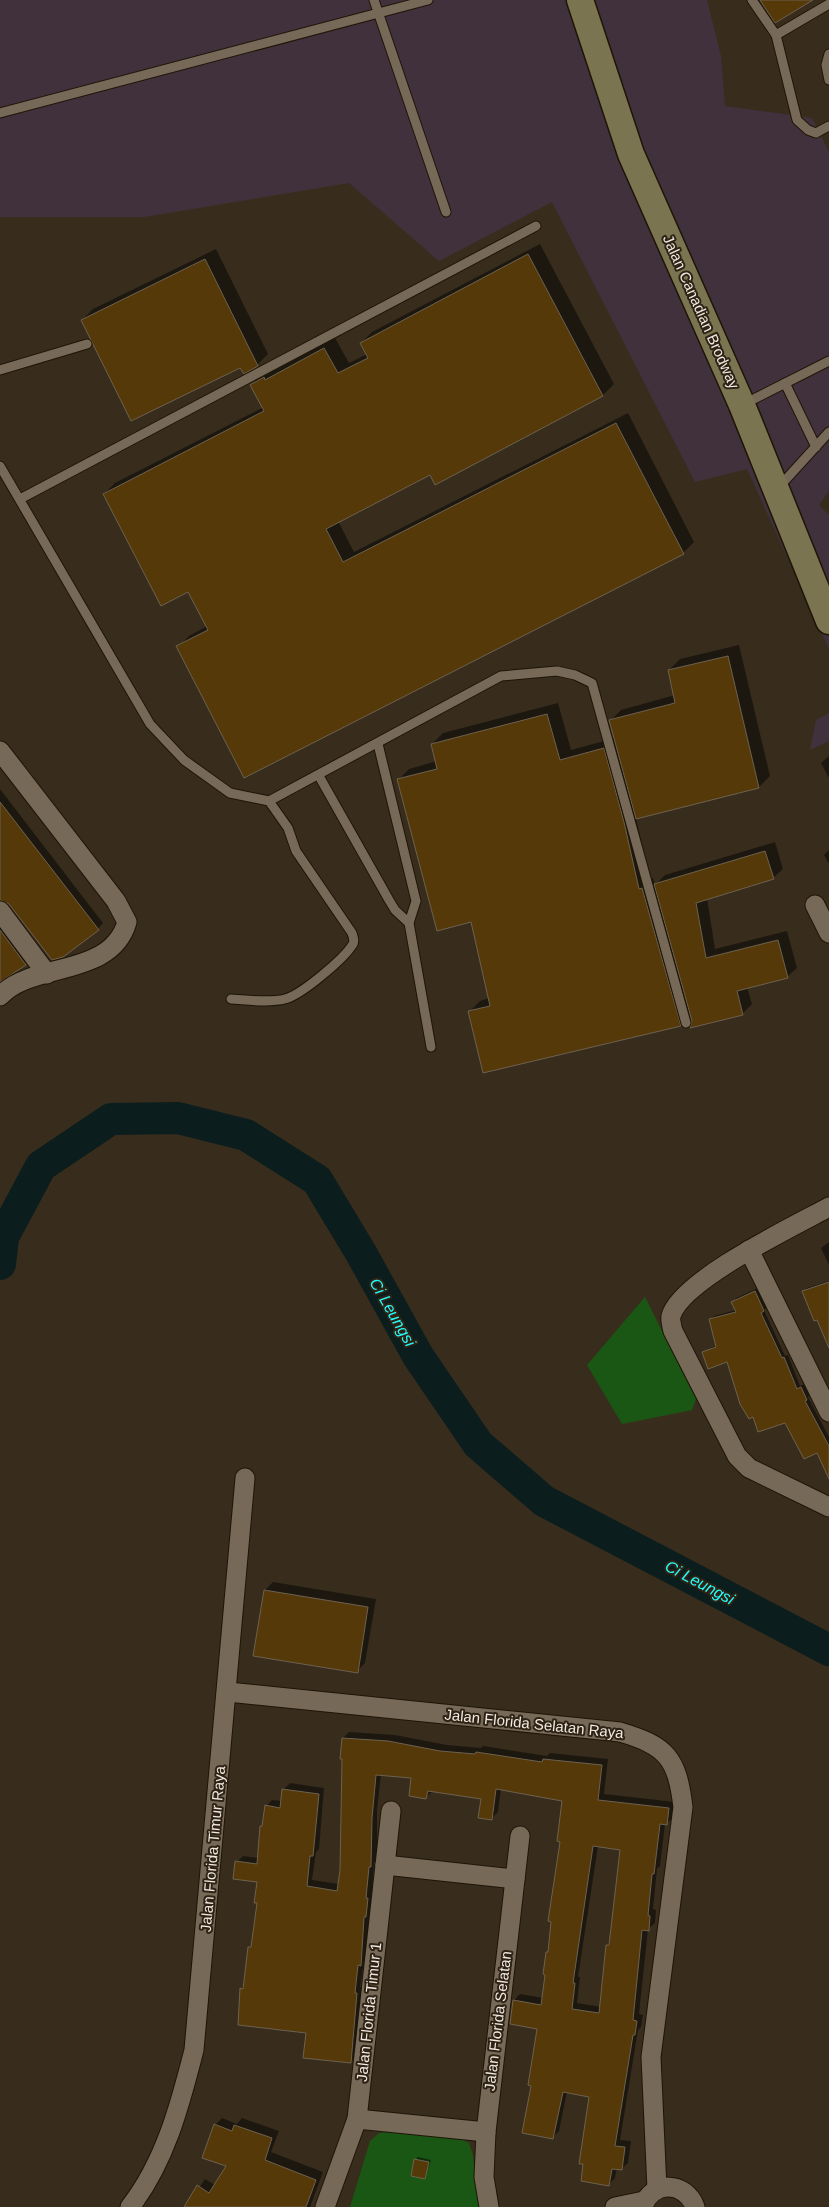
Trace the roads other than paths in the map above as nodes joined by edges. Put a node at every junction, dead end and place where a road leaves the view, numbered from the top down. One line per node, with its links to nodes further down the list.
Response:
1 (374, 0): 6 (lane)
2 (428, 0): 6 (lane)
3 (580, 0): 18 (street, Jalan Canadian Brodway)
4 (752, 0): 7 (lane)
5 (829, 4): 7 (lane)
6 (379, 14): 10 (lane); 12 (lane)
7 (776, 35): 11 (lane)
8 (829, 54): 9 (lane)
9 (829, 80)
10 (0, 113)
11 (829, 126)
12 (446, 212)
13 (536, 226): 23 (lane)
14 (86, 344): 16 (lane)
15 (829, 362): 17 (lane)
16 (0, 370)
17 (785, 383): 18 (lane); 20 (lane)
18 (742, 405): 22 (street, Jalan Canadian Brodway)
19 (829, 432): 20 (lane)
20 (816, 446): 22 (lane)
21 (0, 466): 23 (lane)
22 (776, 491): 24 (street, Jalan Canadian Brodway)
23 (20, 499): 28 (lane)
24 (829, 621)
25 (378, 744): 27 (lane); 31 (lane); 36 (lane)
26 (0, 751): 33 (street)
27 (319, 776): 28 (lane); 31 (lane)
28 (269, 801): 35 (lane)
29 (815, 905): 32 (street)
30 (0, 911): 33 (street)
31 (409, 923): 37 (lane)
32 (829, 933)
33 (47, 974): 34 (street)
34 (0, 996)
35 (231, 1000)
36 (686, 1023)
37 (431, 1048)
38 (829, 1207): 39 (street)
39 (749, 1250): 40 (street); 42 (street)
40 (829, 1412)
41 (245, 1478): 43 (street, Jalan Florida Timur Raya)
42 (829, 1507)
43 (228, 1692): 50 (street, Jalan Florida Selatan Raya); 51 (street, Jalan Florida Timur Raya)
44 (390, 1811): 46 (street, Jalan Florida Timur 1)
45 (520, 1836): 47 (street, Jalan Florida Selatan)
46 (385, 1865): 47 (street); 48 (street, Jalan Florida Timur 1)
47 (515, 1879): 49 (street, Jalan Florida Selatan)
48 (357, 2119): 49 (street); 52 (street, Jalan Florida Timur 1)
49 (486, 2132): 53 (street, Jalan Florida Selatan)
50 (648, 2199): 54 (street); 55 (street)
51 (130, 2207)
52 (325, 2207)
53 (489, 2207)
54 (615, 2207)
55 (695, 2207)

